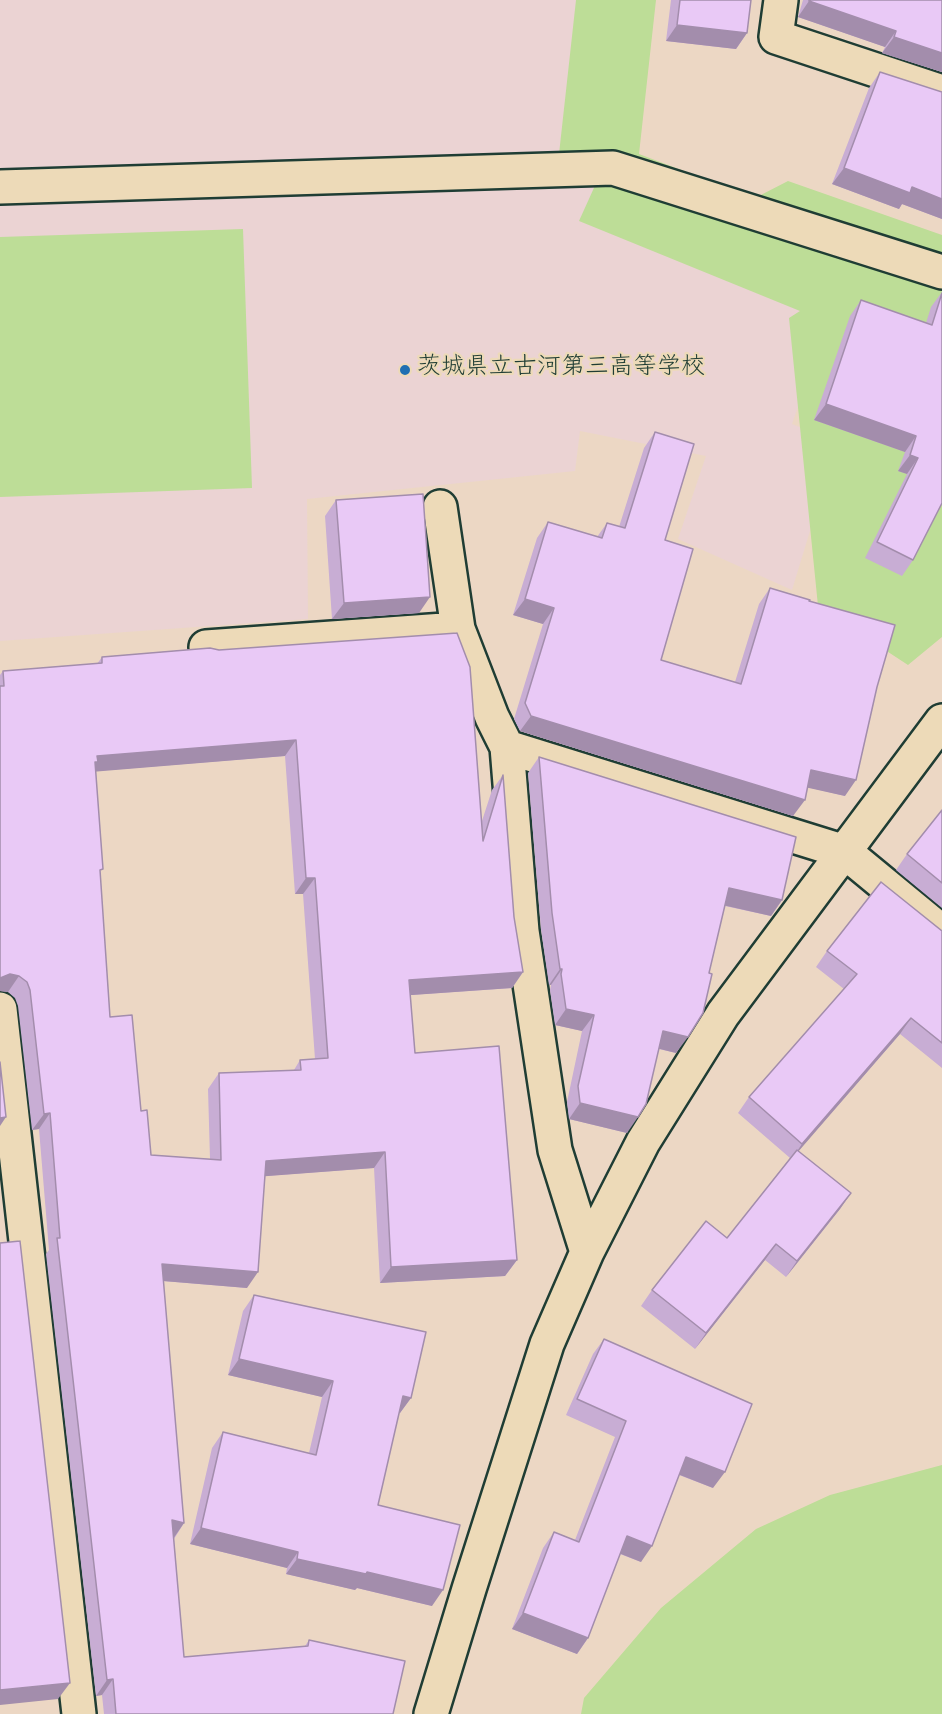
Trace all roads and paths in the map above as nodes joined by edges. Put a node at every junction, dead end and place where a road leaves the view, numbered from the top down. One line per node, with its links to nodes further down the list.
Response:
1 (781, 0): 2 (street)
2 (942, 92)
3 (0, 186): 4 (street)
4 (942, 272)
5 (440, 507): 6 (street)
6 (458, 629): 7 (street); 9 (street)
7 (206, 647)
8 (942, 722): 10 (street)
9 (507, 747): 10 (street); 14 (street)
10 (845, 852): 11 (street); 14 (street)
11 (942, 932)
12 (0, 1009): 13 (street)
13 (11, 1211): 15 (street)
14 (587, 1252): 16 (street)
15 (79, 1714)
16 (431, 1714)

